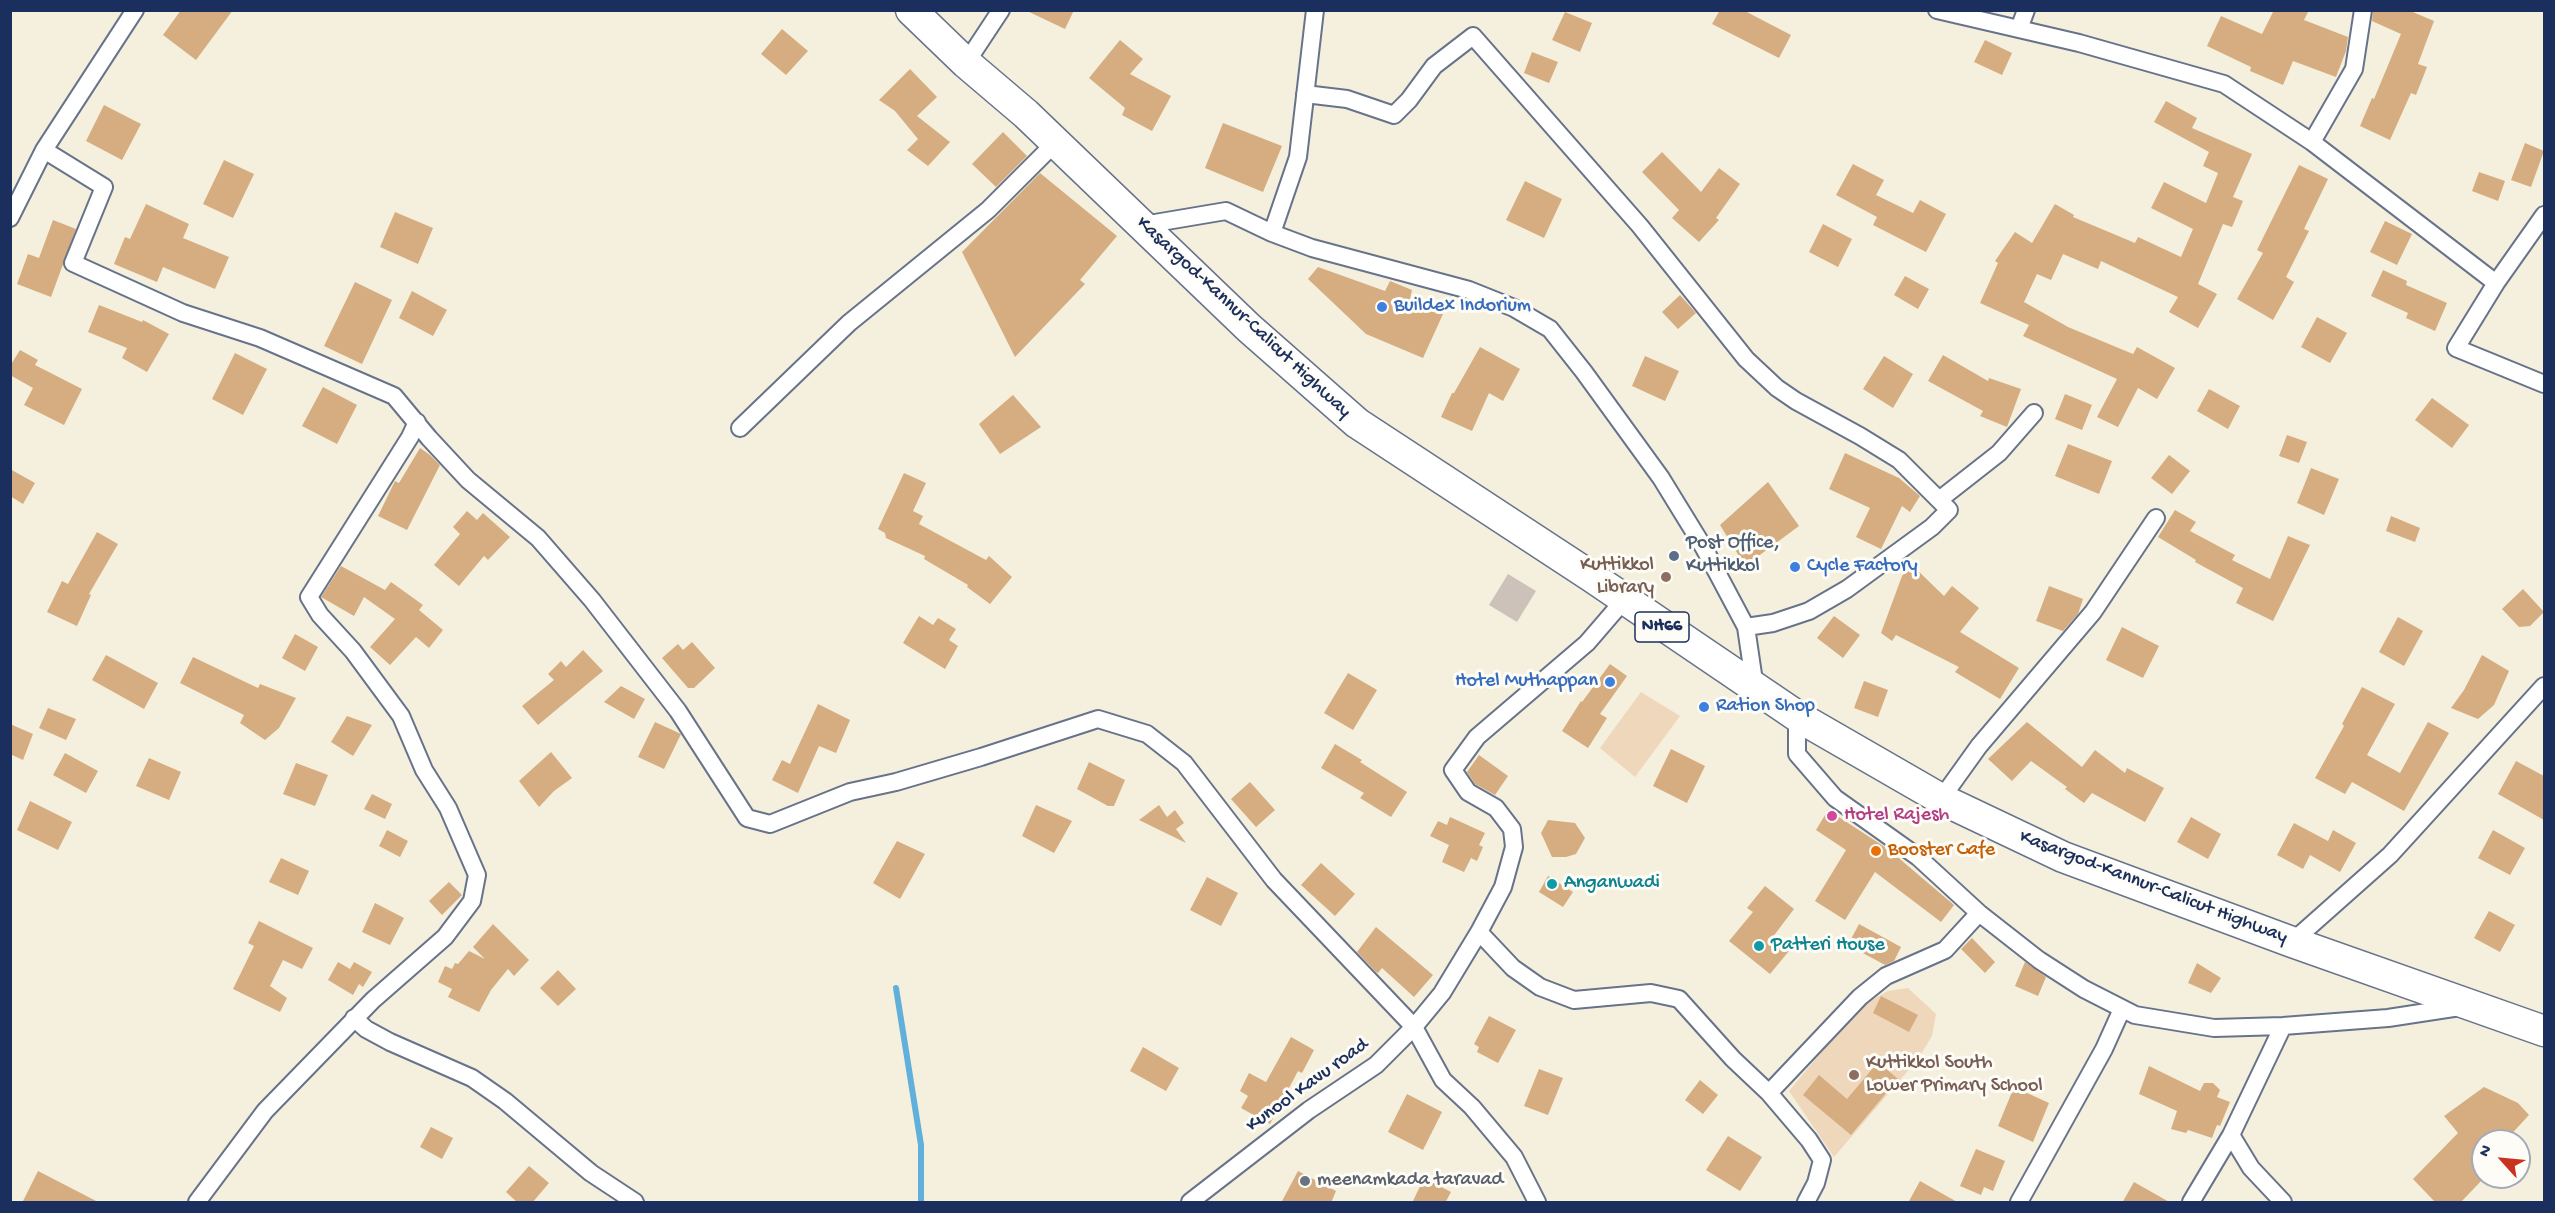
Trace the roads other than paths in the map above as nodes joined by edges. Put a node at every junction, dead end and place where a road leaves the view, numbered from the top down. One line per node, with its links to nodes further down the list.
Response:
1 (135, 10): 13 (street)
2 (911, 10): 9 (highway, Kasargod-Kannur-Calicut Highway / NH66)
3 (1001, 10): 9 (street)
4 (1315, 10): 10 (street)
5 (1938, 10): 8 (street)
6 (2026, 10): 8 (street)
7 (2362, 10): 12 (street)
8 (2019, 29): 12 (street)
9 (966, 63): 11 (highway, Kasargod-Kannur-Calicut Highway / NH66)
10 (1305, 94): 17 (street); 23 (street)
11 (1056, 142): 16 (highway, Kasargod-Kannur-Calicut Highway / NH66); 22 (street)
12 (2312, 142): 18 (street)
13 (44, 150): 15 (street); 21 (street)
14 (2544, 215): 18 (street)
15 (10, 218)
16 (1143, 225): 17 (street); 25 (highway, Kasargod-Kannur-Calicut Highway / NH66)
17 (1272, 233): 26 (street)
18 (2496, 283): 19 (street)
19 (2544, 384)
20 (2034, 413): 23 (street)
21 (417, 422): 36 (street); 38 (street)
22 (740, 428)
23 (1940, 500): 26 (street)
24 (2156, 518): 30 (street)
25 (1624, 600): 28 (highway, Kasargod-Kannur-Calicut Highway / NH66); 32 (street, Kunool Kavu road)
26 (1746, 627): 28 (street)
27 (2544, 686): 33 (street)
28 (1755, 689): 29 (highway, Kasargod-Kannur-Calicut Highway / NH66)
29 (1797, 716): 30 (highway, Kasargod-Kannur-Calicut Highway / NH66); 31 (street)
30 (1941, 799): 33 (highway, Kasargod-Kannur-Calicut Highway / NH66)
31 (1979, 913): 35 (street); 40 (street)
32 (1479, 932): 38 (street, Kunool Kavu road); 40 (street)
33 (2292, 942): 34 (highway, Kasargod-Kannur-Calicut Highway / NH66)
34 (2469, 1005): 37 (street); 39 (highway, Kasargod-Kannur-Calicut Highway / NH66)
35 (2122, 1009): 37 (street); 47 (street)
36 (354, 1018): 42 (street); 43 (street)
37 (2283, 1026): 41 (street)
38 (1413, 1027): 44 (street, Kunool Kavu road); 45 (street)
39 (2544, 1031)
40 (1769, 1093): 46 (street)
41 (2231, 1135): 48 (street); 49 (street)
42 (197, 1203)
43 (635, 1203)
44 (1190, 1203)
45 (1537, 1203)
46 (1806, 1203)
47 (2019, 1203)
48 (2191, 1203)
49 (2283, 1203)

